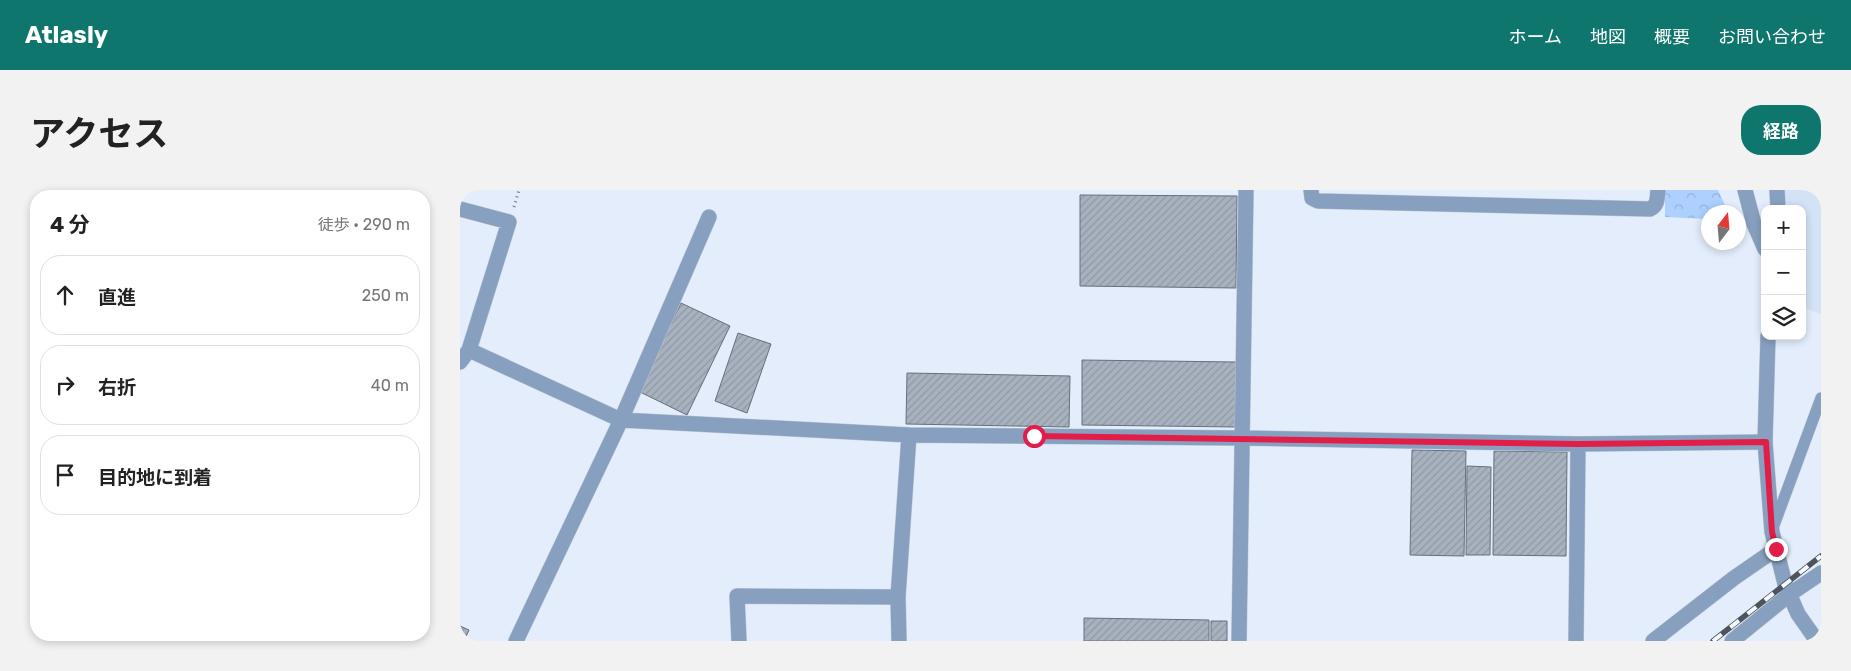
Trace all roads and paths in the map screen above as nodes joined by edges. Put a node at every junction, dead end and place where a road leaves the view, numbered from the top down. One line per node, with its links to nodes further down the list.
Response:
1 (1246, 190): 15 (street)
2 (1311, 190): 3 (street)
3 (1658, 190)
4 (1745, 190): 9 (street)
5 (1777, 190): 6 (street)
6 (1778, 205)
7 (460, 209): 11 (street)
8 (709, 217): 13 (street)
9 (1761, 240)
10 (1768, 340): 16 (street)
11 (465, 356): 13 (street)
12 (1821, 398): 18 (lane)
13 (620, 420): 14 (street); 23 (street)
14 (909, 435): 15 (street); 22 (street)
15 (1241, 438): 17 (street); 26 (street)
16 (1766, 442): 17 (street); 18 (street)
17 (1578, 444): 27 (street)
18 (1772, 532): 19 (street)
19 (1776, 549): 21 (street); 28 (street)
20 (1821, 573): 21 (street)
21 (1790, 594): 29 (street); 30 (street)
22 (898, 597): 24 (street); 25 (street)
23 (516, 641)
24 (739, 641)
25 (898, 641)
26 (1239, 641)
27 (1576, 641)
28 (1653, 641)
29 (1732, 641)
30 (1817, 641)

